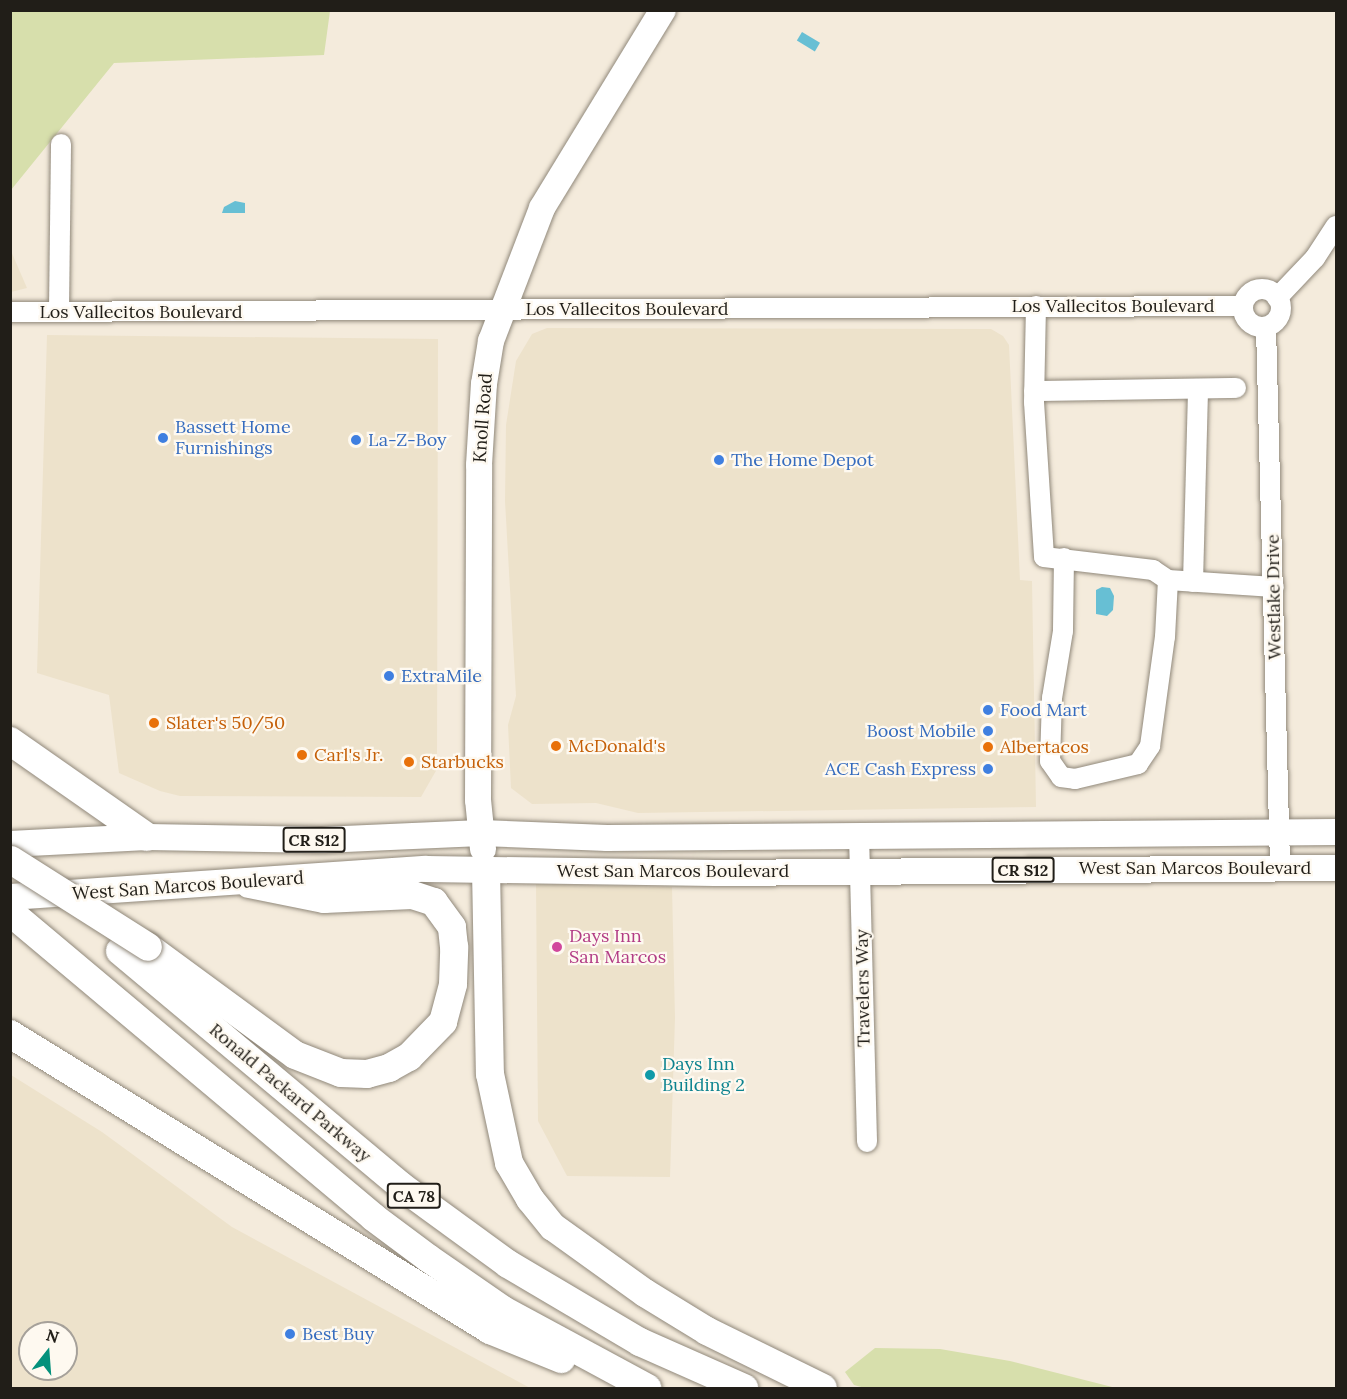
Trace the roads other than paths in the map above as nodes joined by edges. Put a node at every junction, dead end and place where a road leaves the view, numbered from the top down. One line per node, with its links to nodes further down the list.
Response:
1 (663, 10): 8 (main road, Knoll Road)
2 (62, 144): 7 (street)
3 (1336, 226): 4 (street)
4 (1277, 298): 6 (street); 10 (street)
5 (1036, 306): 6 (street, Los Vallecitos Boulevard); 8 (street, Los Vallecitos Boulevard); 13 (street)
6 (1243, 306): 10 (street)
7 (59, 310): 8 (street, Los Vallecitos Boulevard); 9 (street, Los Vallecitos Boulevard)
8 (501, 310): 21 (main road, Knoll Road)
9 (10, 312)
10 (1266, 327): 17 (street, Westlake Drive)
11 (1198, 388): 12 (street); 13 (street); 16 (street)
12 (1236, 388)
13 (1034, 391): 14 (street)
14 (1064, 558): 15 (street); 15 (street)
15 (1168, 580): 16 (street)
16 (1193, 582): 17 (street)
17 (1274, 587): 19 (street, Westlake Drive)
18 (10, 741): 23 (highway)
19 (1279, 832): 20 (main road, West San Marcos Boulevard / CR S12); 22 (main road, West San Marcos Boulevard / CR S12); 26 (street, Westlake Drive)
20 (1336, 832)
21 (481, 833): 23 (main road, West San Marcos Boulevard / CR S12); 24 (main road, West San Marcos Boulevard / CR S12); 28 (main road, Knoll Road)
22 (859, 834): 24 (main road, West San Marcos Boulevard / CR S12); 29 (street, Travelers Way)
23 (147, 837): 25 (main road, West San Marcos Boulevard / CR S12)
24 (658, 837): 30 (main road)
25 (11, 854): 31 (highway, bridge); 38 (highway, Ronald Packard Parkway / CA 78, bridge)
26 (1280, 867): 27 (main road, West San Marcos Boulevard / CR S12); 29 (main road, West San Marcos Boulevard / CR S12)
27 (1336, 868)
28 (486, 870): 30 (main road, West San Marcos Boulevard / CR S12); 31 (main road, West San Marcos Boulevard / CR S12); 39 (highway)
29 (860, 870): 30 (main road, West San Marcos Boulevard / CR S12); 35 (street, Travelers Way)
30 (591, 872)
31 (249, 884): 32 (main road, West San Marcos Boulevard / CR S12)
32 (10, 897)
33 (10, 912): 37 (highway, CA 78)
34 (10, 1034): 36 (highway)
35 (867, 1142)
36 (634, 1389)
37 (647, 1389)
38 (744, 1389)
39 (823, 1389)

